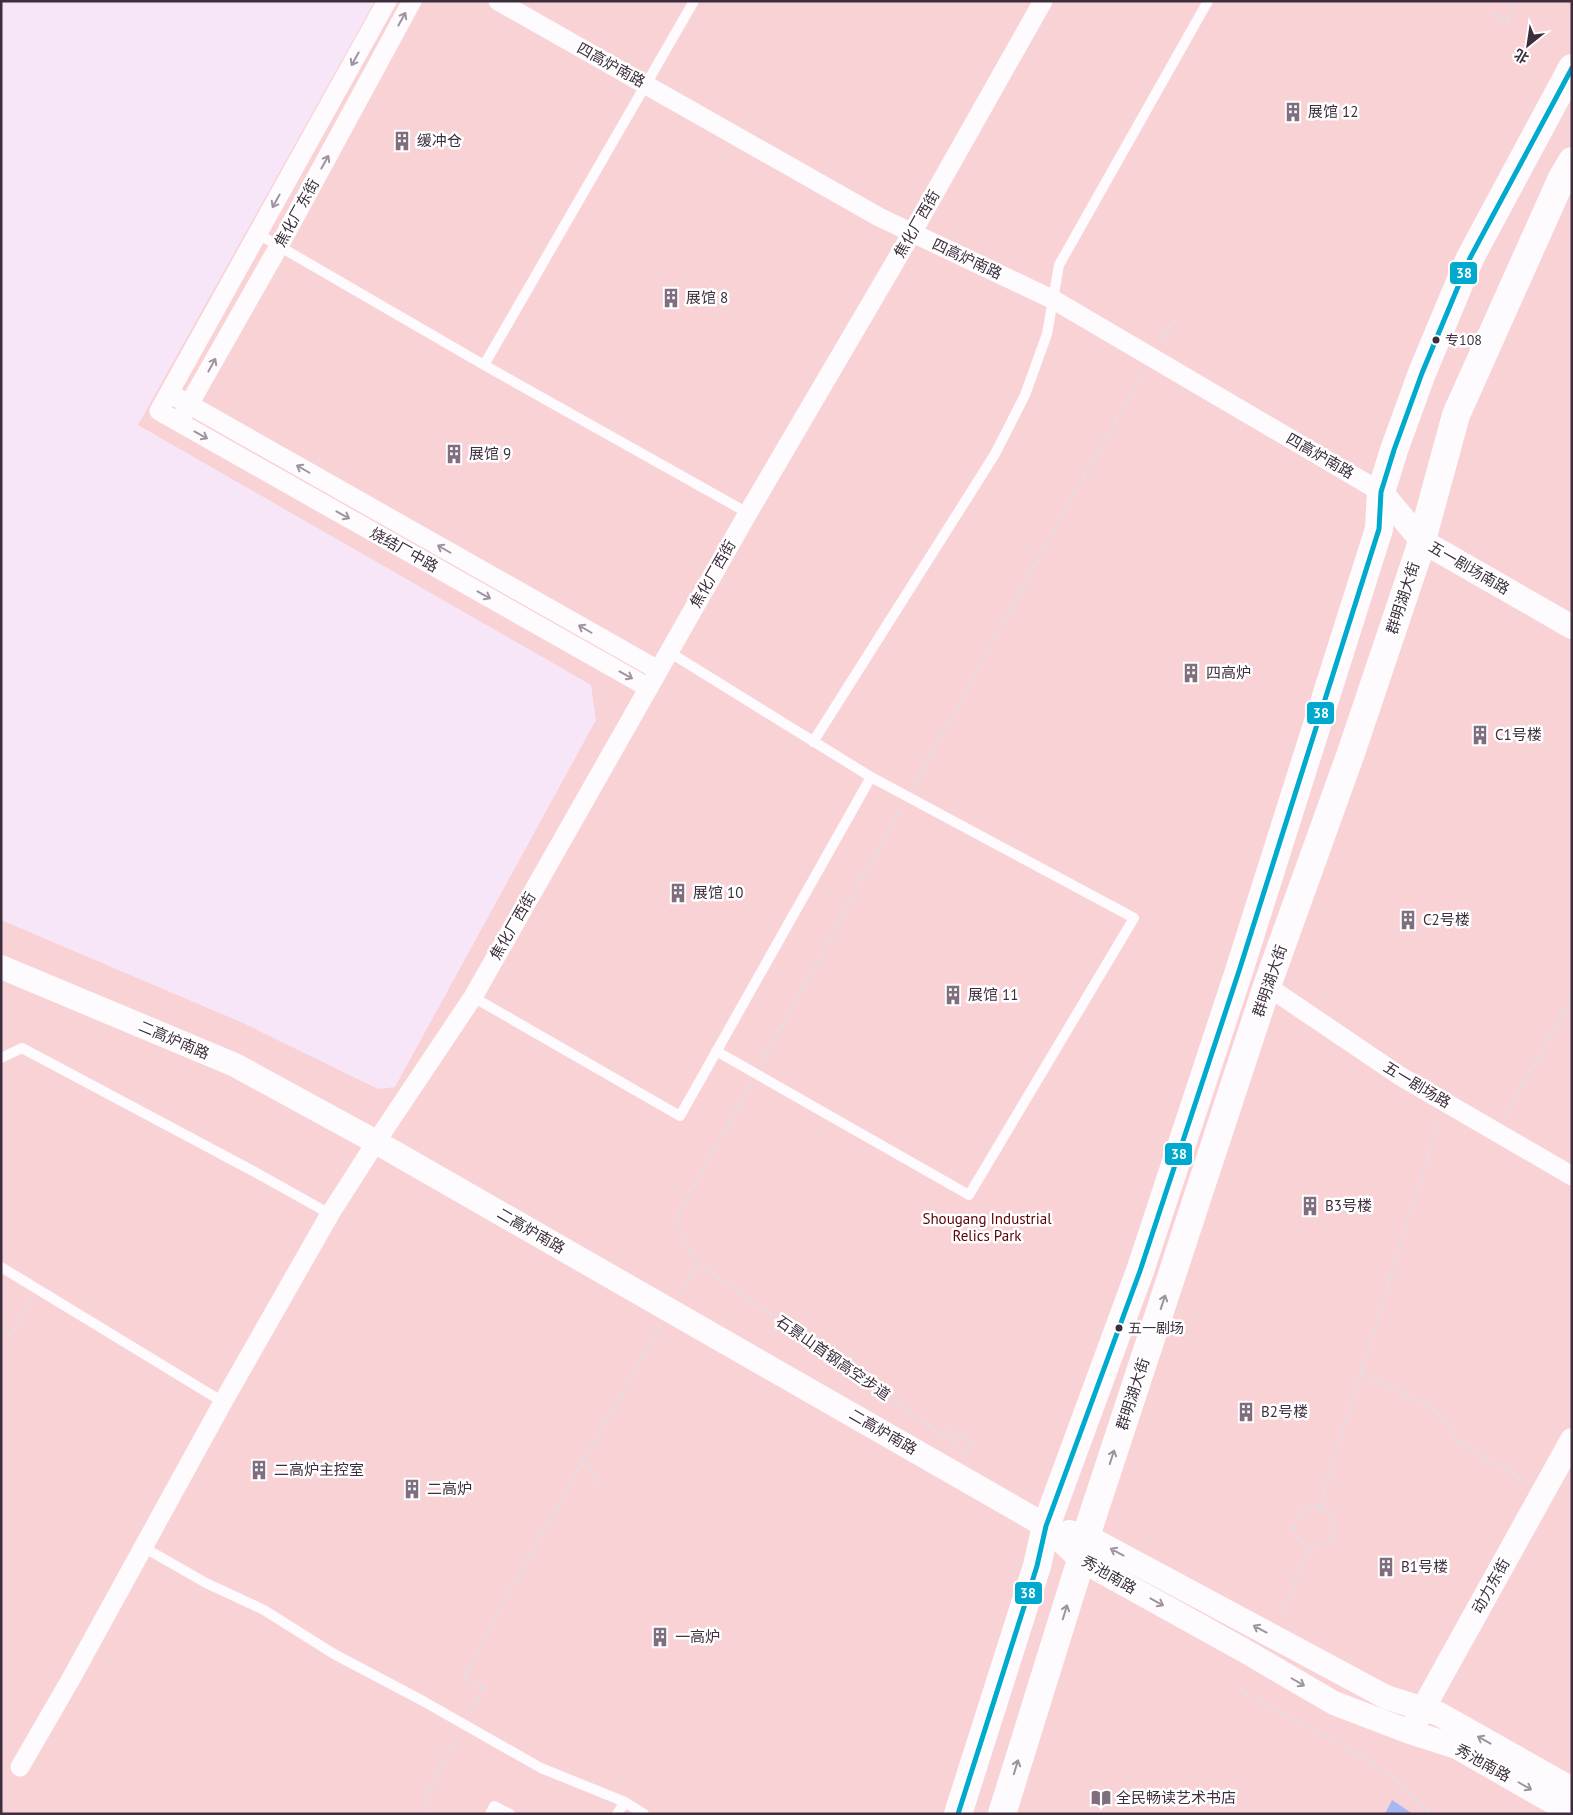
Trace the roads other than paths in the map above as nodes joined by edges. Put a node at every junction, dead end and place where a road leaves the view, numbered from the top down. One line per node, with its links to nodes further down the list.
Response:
1 (387, 1): 11 (street, 焦化厂东街, one-way to 11)
2 (412, 1): 12 (street, 焦化厂东街, one-way to 2)
3 (498, 1): 8 (street, 四高炉南路)
4 (694, 1): 8 (lane)
5 (1043, 1): 10 (street, 焦化厂西街)
6 (1208, 1): 13 (lane)
7 (1572, 68): 19 (main road)
8 (646, 84): 10 (street, 四高炉南路); 14 (lane)
9 (1570, 167): 21 (main road, 群明湖大街)
10 (912, 233): 13 (street, 四高炉南路); 20 (street, 焦化厂西街)
11 (258, 234): 12 (lane); 15 (street, 焦化厂东街)
12 (279, 246): 14 (lane); 16 (street, 焦化厂东街, one-way to 12)
13 (1054, 300): 19 (street, 四高炉南路); 26 (lane)
14 (484, 365): 20 (lane)
15 (170, 392): 16 (street, 烧结厂中路); 17 (street, 焦化厂东街)
16 (189, 404): 18 (street, 焦化厂东街); 24 (street, 烧结厂中路, one-way to 16)
17 (159, 411): 18 (street, 烧结厂中路)
18 (178, 422): 25 (street, 烧结厂中路, one-way to 25)
19 (1381, 492): 21 (street, 五一剧场南路); 39 (main road)
20 (748, 513): 23 (street, 焦化厂西街)
21 (1422, 541): 22 (street, 五一剧场南路); 29 (main road, 群明湖大街)
22 (1572, 627)
23 (669, 652): 24 (street, 焦化厂西街); 26 (lane)
24 (658, 670): 25 (street, 焦化厂西街)
25 (649, 688): 30 (street, 焦化厂西街)
26 (813, 742): 27 (lane)
27 (871, 777): 31 (lane); 31 (lane)
28 (1, 967): 33 (street, 二高炉南路)
29 (1267, 986): 34 (street, 五一剧场路); 41 (main road, 群明湖大街, one-way to 29)
30 (473, 997): 31 (lane); 33 (street, 焦化厂西街)
31 (716, 1051)
32 (1, 1058): 35 (lane)
33 (376, 1142): 35 (street, 焦化厂西街); 39 (street, 二高炉南路)
34 (1572, 1176)
35 (330, 1214): 37 (street, 焦化厂西街)
36 (1, 1267): 37 (lane)
37 (223, 1402): 40 (street, 焦化厂西街)
38 (1572, 1440): 42 (street, 动力东街)
39 (1046, 1526): 41 (street, 秀池南路); 52 (main road)
40 (143, 1547): 44 (street, 焦化厂西街); 46 (lane)
41 (1083, 1548): 42 (street, 秀池南路, one-way to 41); 43 (street, 秀池南路, one-way to 43); 53 (main road, 群明湖大街, one-way to 41)
42 (1422, 1709): 43 (street, 动力东街); 45 (street, 秀池南路, one-way to 42)
43 (1410, 1732): 47 (street, 秀池南路, one-way to 47)
44 (20, 1767)
45 (1572, 1789)
46 (625, 1802): 50 (lane); 51 (lane)
47 (1572, 1813)
48 (490, 1814): 49 (lane)
49 (510, 1814)
50 (617, 1814)
51 (644, 1814)
52 (958, 1814)
53 (1002, 1814)

